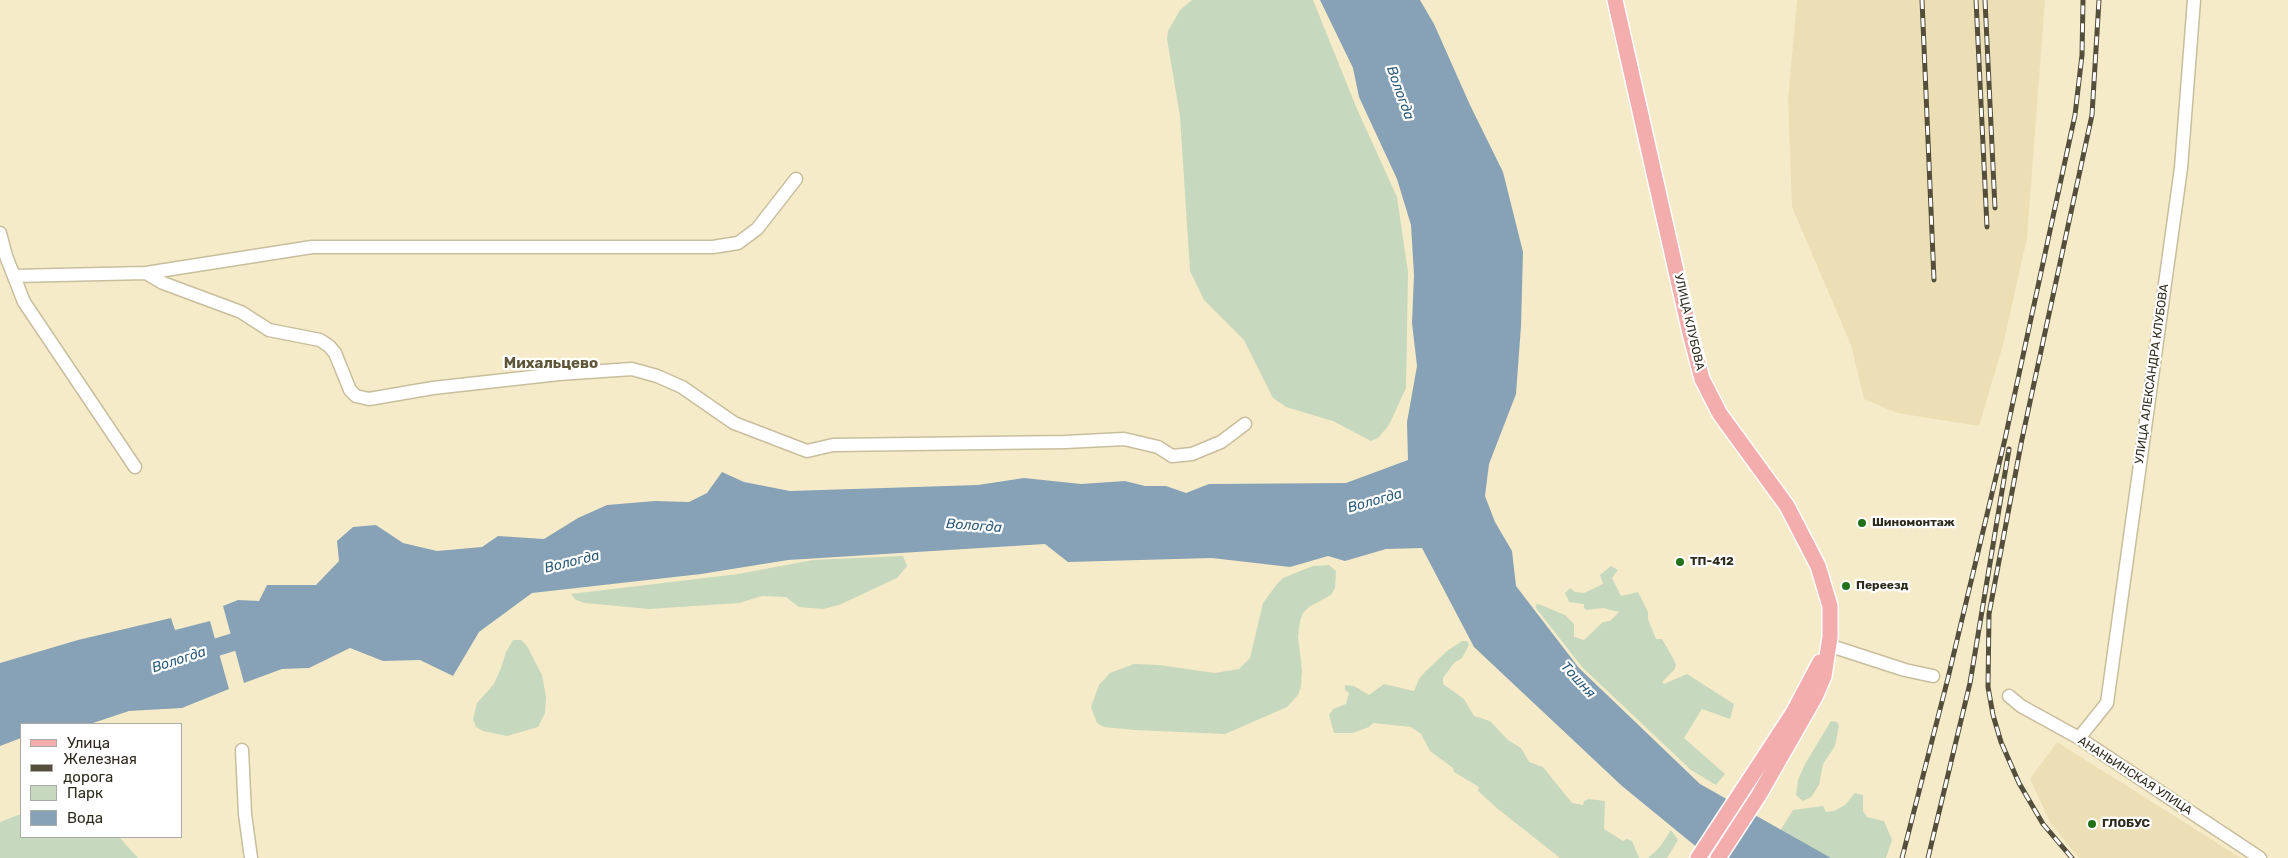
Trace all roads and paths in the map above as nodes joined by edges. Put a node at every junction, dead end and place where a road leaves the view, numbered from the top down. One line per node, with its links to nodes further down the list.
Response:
1 (1615, 0): 9 (main road, УЛИЦА КЛУБОВА)
2 (2194, 0): 12 (street, УЛИЦА АЛЕКСАНДРА КЛУБОВА)
3 (796, 179): 5 (street)
4 (0, 233): 6 (street)
5 (146, 273): 6 (street); 7 (street)
6 (14, 276): 8 (street)
7 (1245, 424)
8 (135, 467)
9 (1828, 646): 10 (street); 15 (main road); 16 (main road, УЛИЦА КЛУБОВА)
10 (1933, 676)
11 (2009, 696): 12 (street, АНАНЬИНСКАЯ УЛИЦА)
12 (2079, 738): 17 (street, АНАНЬИНСКАЯ УЛИЦА)
13 (242, 750): 14 (street)
14 (250, 858)
15 (1698, 858)
16 (1718, 858)
17 (2260, 858)

